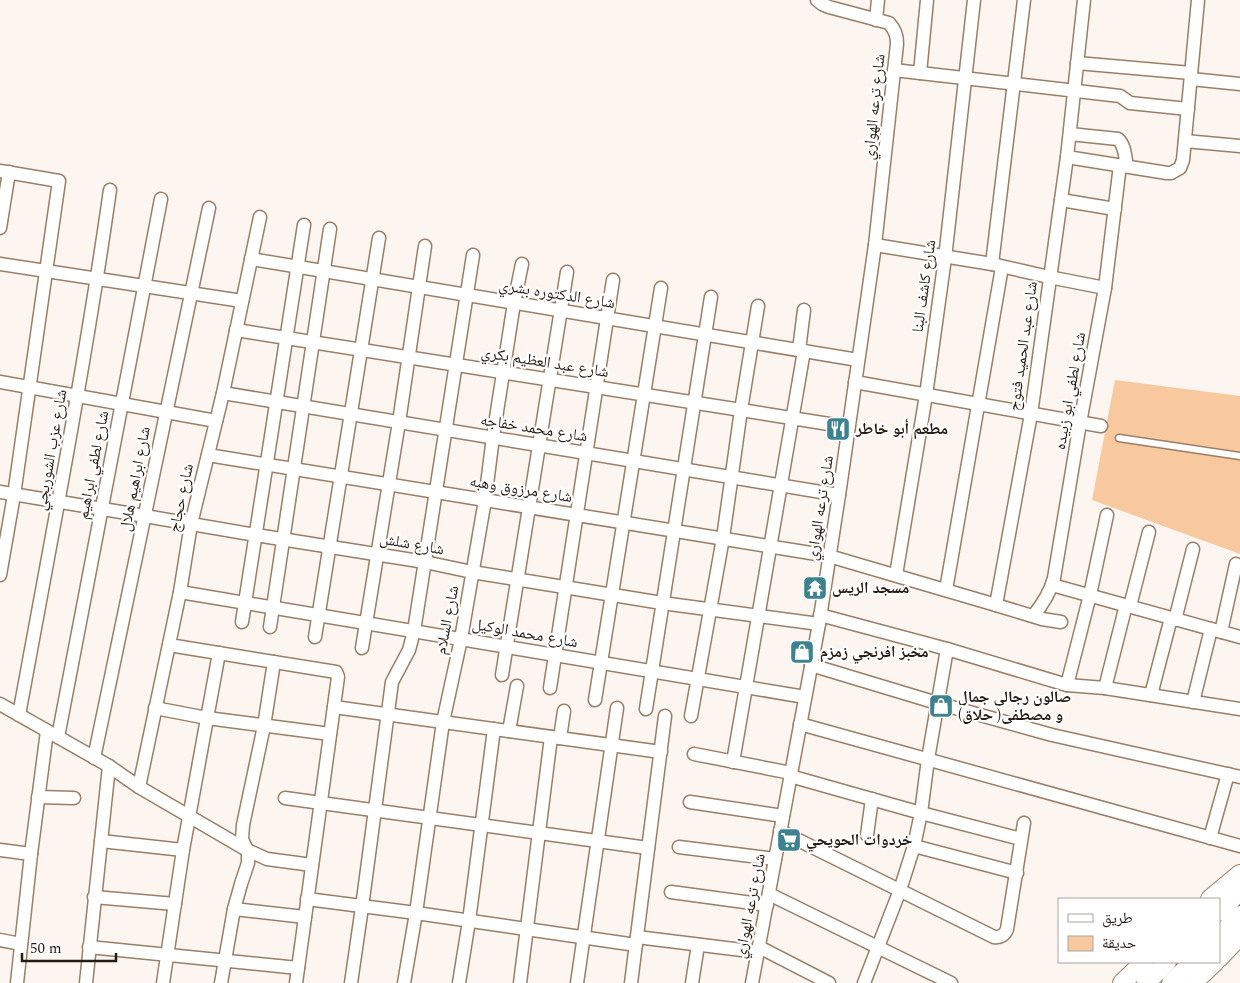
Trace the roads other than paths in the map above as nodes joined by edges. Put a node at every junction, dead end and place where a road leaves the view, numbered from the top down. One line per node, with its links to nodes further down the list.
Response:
1 (817, 0): 8 (street, شارع ترعه الهواري)
2 (878, 0): 8 (street)
3 (927, 0): 11 (street)
4 (974, 0): 13 (street, شارع كاشف البنا)
5 (1024, 0): 14 (street)
6 (1084, 0): 9 (street, شارع عبد الحميد فتوح)
7 (1198, 0): 12 (street)
8 (876, 20): 10 (street, شارع ترعه الهواري)
9 (1077, 63): 12 (street); 16 (street, شارع عبد الحميد فتوح)
10 (894, 70): 11 (street); 34 (street, شارع ترعه الهواري)
11 (920, 73): 13 (street)
12 (1191, 76): 15 (street); 17 (street)
13 (966, 78): 14 (street); 37 (street, شارع كاشف البنا)
14 (1014, 83): 16 (street); 41 (street)
15 (1240, 84)
16 (1074, 91): 17 (street); 18 (street, شارع عبد الحميد فتوح)
17 (1188, 109): 19 (street)
18 (1070, 134): 21 (street, شارع عبد الحميد فتوح); 22 (street, شارع لطفي ابو زبيده)
19 (1184, 141): 20 (street); 22 (street)
20 (1240, 146)
21 (1067, 157): 22 (street); 26 (street, شارع عبد الحميد فتوح)
22 (1124, 165): 28 (street, شارع لطفي ابو زبيده)
23 (5, 171): 31 (street); 43 (street)
24 (110, 190): 47 (street, شارع عزب الشوربجي)
25 (161, 199): 50 (street, شارع لطفي ابراهيم)
26 (1061, 200): 28 (street); 46 (street, شارع عبد الحميد فتوح)
27 (209, 208): 54 (street, شارع ابراهيم هلال)
28 (1115, 209): 53 (street, شارع لطفي ابو زبيده)
29 (260, 217): 38 (street, شارع حجاج)
30 (304, 225): 42 (street)
31 (0, 228)
32 (330, 229): 44 (street)
33 (379, 238): 48 (street)
34 (875, 245): 37 (street); 72 (street, شارع ترعه الهواري)
35 (425, 246): 51 (street)
36 (473, 256): 55 (street)
37 (945, 258): 41 (street); 83 (street, شارع كاشف البنا)
38 (251, 259): 42 (street, شارع الدكتوره بشري); 57 (street, شارع حجاج)
39 (0, 264): 43 (street)
40 (522, 264): 58 (street, شارع السلام)
41 (997, 266): 46 (street); 87 (street)
42 (298, 267): 44 (street, شارع الدكتوره بشري); 66 (street)
43 (47, 271): 47 (street); 78 (street)
44 (323, 271): 48 (street, شارع الدكتوره بشري); 67 (street)
45 (566, 272): 61 (street)
46 (1049, 277): 53 (street); 92 (street, شارع عبد الحميد فتوح)
47 (98, 278): 50 (street); 81 (street, شارع عزب الشوربجي)
48 (372, 279): 51 (street, شارع الدكتوره بشري); 69 (street)
49 (614, 280): 62 (street)
50 (144, 285): 54 (street); 85 (street, شارع لطفي ابراهيم)
51 (418, 287): 55 (street, شارع الدكتوره بشري); 71 (street)
52 (661, 288): 63 (street)
53 (1105, 288): 96 (street, شارع لطفي ابو زبيده)
54 (191, 293): 57 (street); 90 (street, شارع ابراهيم هلال)
55 (467, 295): 58 (street, شارع الدكتوره بشري); 73 (street)
56 (710, 297): 65 (street)
57 (242, 301): 64 (street, شارع حجاج)
58 (514, 303): 61 (street, شارع الدكتوره بشري); 74 (street, شارع السلام)
59 (758, 306): 68 (street)
60 (804, 310): 70 (street)
61 (560, 311): 62 (street, شارع الدكتوره بشري); 75 (street)
62 (608, 318): 63 (street, شارع الدكتوره بشري); 79 (street)
63 (654, 326): 65 (street, شارع الدكتوره بشري); 82 (street)
64 (236, 330): 66 (street, شارع عبد العظيم بكري); 80 (street, شارع حجاج)
65 (705, 335): 68 (street, شارع الدكتوره بشري); 86 (street)
66 (287, 338): 67 (street, شارع عبد العظيم بكري); 84 (street)
67 (312, 342): 69 (street, شارع عبد العظيم بكري); 88 (street)
68 (752, 342): 70 (street, شارع الدكتوره بشري); 89 (street)
69 (361, 350): 71 (street, شارع عبد العظيم بكري); 91 (street)
70 (802, 351): 72 (street, شارع الدكتوره بشري); 93 (street)
71 (409, 357): 73 (street, شارع عبد العظيم بكري); 95 (street)
72 (858, 360): 77 (street, شارع ترعه الهواري)
73 (456, 365): 74 (street, شارع عبد العظيم بكري); 99 (street)
74 (504, 372): 75 (street, شارع عبد العظيم بكري); 100 (street, شارع السلام)
75 (549, 380): 79 (street, شارع عبد العظيم بكري); 102 (street)
76 (0, 382): 78 (street)
77 (855, 382): 83 (street); 98 (street, شارع ترعه الهواري)
78 (29, 387): 81 (street); 117 (street)
79 (597, 387): 82 (street, شارع عبد العظيم بكري); 103 (street)
80 (223, 393): 84 (street, شارع محمد خفاجه); 94 (street, شارع حجاج)
81 (77, 395): 85 (street); 119 (street, شارع عزب الشوربجي)
82 (644, 395): 86 (street, شارع عبد العظيم بكري); 106 (street)
83 (926, 395): 87 (street); 141 (street, شارع كاشف البنا)
84 (277, 402): 88 (street, شارع محمد خفاجه); 107 (street)
85 (121, 403): 90 (street); 121 (street, شارع لطفي ابراهيم)
86 (694, 403): 89 (street, شارع عبد العظيم بكري); 109 (street)
87 (978, 404): 92 (street); 145 (street)
88 (303, 406): 91 (street, شارع محمد خفاجه); 108 (street)
89 (741, 410): 93 (street, شارع عبد العظيم بكري); 111 (street)
90 (166, 412): 94 (street); 124 (street, شارع ابراهيم هلال)
91 (351, 414): 95 (street, شارع محمد خفاجه); 110 (street)
92 (1030, 414): 96 (street); 151 (street, شارع عبد الحميد فتوح)
93 (792, 418): 98 (street, شارع عبد العظيم بكري); 113 (street)
94 (216, 421): 104 (street, شارع حجاج)
95 (399, 422): 99 (street, شارع محمد خفاجه); 112 (street)
96 (1080, 422): 97 (street); 143 (street, شارع لطفي ابو زبيده)
97 (1101, 426)
98 (848, 427): 116 (street, شارع ترعه الهواري)
99 (446, 430): 100 (street, شارع محمد خفاجه); 115 (street)
100 (493, 437): 102 (street, شارع محمد خفاجه); 118 (street, شارع السلام)
101 (1119, 438): 105 (lane)
102 (539, 445): 103 (street, شارع محمد خفاجه); 120 (street)
103 (586, 453): 106 (street, شارع محمد خفاجه); 122 (street)
104 (208, 454): 107 (street, شارع مرزوق وهبه); 126 (street, شارع حجاج)
105 (1240, 456)
106 (633, 460): 109 (street, شارع محمد خفاجه); 125 (street)
107 (267, 464): 108 (street, شارع مرزوق وهبه); 129 (street)
108 (294, 468): 110 (street, شارع مرزوق وهبه); 131 (street)
109 (684, 469): 111 (street, شارع محمد خفاجه); 127 (street)
110 (341, 476): 112 (street, شارع مرزوق وهبه); 133 (street)
111 (731, 477): 113 (street, شارع محمد خفاجه); 130 (street)
112 (389, 484): 115 (street, شارع مرزوق وهبه); 135 (street)
113 (780, 485): 116 (street, شارع محمد خفاجه); 132 (street)
114 (0, 492): 117 (street, شارع شلش)
115 (436, 492): 118 (street, شارع مرزوق وهبه); 137 (street)
116 (839, 494): 136 (street, شارع ترعه الهواري)
117 (14, 495): 119 (street, شارع شلش); 140 (street)
118 (485, 500): 120 (street, شارع مرزوق وهبه); 139 (street, شارع السلام)
119 (59, 501): 121 (street, شارع شلش); 199 (street, شارع عزب الشوربجي)
120 (529, 507): 122 (street, شارع مرزوق وهبه); 142 (street)
121 (101, 509): 124 (street, شارع شلش); 208 (street, شارع لطفي ابراهيم)
122 (577, 515): 125 (street, شارع مرزوق وهبه); 144 (street)
123 (1107, 515): 148 (street)
124 (145, 516): 126 (street, شارع شلش); 214 (street, شارع ابراهيم هلال)
125 (623, 522): 127 (street, شارع مرزوق وهبه); 147 (street)
126 (191, 524): 129 (street, شارع شلش); 146 (street, شارع حجاج)
127 (674, 530): 130 (street, شارع مرزوق وهبه); 150 (street)
128 (1149, 532): 152 (street)
129 (256, 535): 131 (street, شارع شلش); 149 (street)
130 (723, 538): 132 (street, شارع مرزوق وهبه); 154 (street)
131 (283, 540): 133 (street, شارع شلش); 153 (street)
132 (770, 546): 136 (street, شارع مرزوق وهبه); 156 (street)
133 (330, 547): 135 (street, شارع شلش); 155 (street)
134 (1193, 549): 159 (street)
135 (377, 555): 137 (street, شارع شلش); 162 (street)
136 (829, 556): 141 (street, شارع مرزوق وهبه); 158 (street, شارع ترعه الهواري)
137 (425, 562): 139 (street, شارع شلش); 165 (street)
138 (1236, 564): 164 (street)
139 (472, 572): 142 (street, شارع شلش); 168 (street, شارع السلام)
140 (0, 575)
141 (896, 575): 145 (street, شارع مرزوق وهبه)
142 (517, 579): 144 (street, شارع شلش); 170 (street)
143 (1052, 585): 148 (street); 157 (street, شارع لطفي ابو زبيده)
144 (566, 587): 147 (street, شارع شلش); 174 (street)
145 (946, 590): 151 (street, شارع مرزوق وهبه)
146 (180, 592): 149 (street, شارع محمد الوكيل); 169 (street, شارع حجاج)
147 (612, 594): 150 (street, شارع شلش); 176 (street)
148 (1090, 595): 152 (street); 181 (street)
149 (245, 603): 153 (street, شارع محمد الوكيل); 160 (street)
150 (662, 603): 154 (street, شارع شلش); 178 (street)
151 (996, 605): 157 (street, شارع مرزوق وهبه)
152 (1128, 606): 159 (street); 185 (street)
153 (273, 607): 155 (street, شارع محمد الوكيل); 163 (street)
154 (710, 609): 156 (street, شارع شلش); 180 (street)
155 (319, 615): 162 (street, شارع محمد الوكيل); 166 (street)
156 (758, 616): 158 (street, شارع شلش); 183 (street)
157 (1033, 616): 161 (street, شارع مرزوق وهبه)
158 (820, 619): 172 (street, شارع شلش); 177 (street, شارع ترعه الهواري)
159 (1173, 619): 164 (street); 186 (street)
160 (242, 622)
161 (1061, 622)
162 (366, 623): 165 (street, شارع محمد الوكيل); 171 (street)
163 (270, 627)
164 (1216, 630): 167 (street); 189 (street)
165 (414, 631): 168 (street, شارع محمد الوكيل); 198 (street)
166 (315, 637)
167 (1240, 637)
168 (461, 639): 170 (street, شارع محمد الوكيل); 203 (street, شارع السلام)
169 (169, 645): 173 (street); 193 (street, شارع حجاج)
170 (506, 647): 174 (street, شارع محمد الوكيل); 179 (street)
171 (362, 648)
172 (947, 649): 181 (street, شارع شلش); 190 (street)
173 (219, 653): 175 (street); 202 (street)
174 (555, 655): 176 (street, شارع محمد الوكيل); 184 (street)
175 (274, 662): 192 (street); 205 (street)
176 (601, 663): 178 (street, شارع محمد الوكيل); 188 (street)
177 (811, 665): 187 (street, شارع ترعه الهواري); 190 (street)
178 (652, 671): 180 (street, شارع محمد الوكيل); 195 (street)
179 (502, 675)
180 (697, 679): 183 (street, شارع محمد الوكيل); 201 (street)
181 (1067, 685): 185 (street, شارع شلش)
182 (517, 686): 207 (street)
183 (745, 687): 187 (street, شارع محمد الوكيل); 216 (street)
184 (550, 688)
185 (1105, 688): 186 (street, شارع شلش)
186 (1152, 695): 189 (street, شارع شلش)
187 (805, 697): 204 (street, شارع ترعه الهواري)
188 (595, 700)
189 (1193, 702): 196 (street, شارع شلش)
190 (937, 703): 215 (street); 219 (street)
191 (0, 704): 199 (street)
192 (334, 707): 198 (street); 209 (street)
193 (155, 708): 202 (street); 220 (street, شارع حجاج)
194 (617, 708): 211 (street)
195 (646, 709)
196 (1240, 710)
197 (564, 711): 210 (street)
198 (388, 714): 203 (street); 227 (street)
199 (19, 715): 208 (street)
200 (665, 716): 212 (street)
201 (691, 716)
202 (207, 718): 205 (street); 230 (street)
203 (442, 722): 206 (street); 231 (street, شارع السلام)
204 (800, 724): 215 (street); 218 (street, شارع ترعه الهواري)
205 (264, 726): 209 (street); 247 (street)
206 (494, 729): 207 (street); 233 (street)
207 (509, 731): 210 (street)
208 (52, 734): 214 (street); 221 (street, شارع لطفي ابراهيم)
209 (330, 734): 226 (street)
210 (556, 738): 211 (street); 235 (street)
211 (611, 745): 212 (street); 239 (street)
212 (661, 752): 244 (street)
213 (694, 754): 216 (street)
214 (94, 758): 217 (street)
215 (928, 759): 228 (street); 237 (street)
216 (733, 762): 218 (street)
217 (109, 766): 220 (street); 240 (street)
218 (791, 775): 224 (street); 229 (street, شارع ترعه الهواري)
219 (1234, 775): 237 (street)
220 (139, 787): 230 (street)
221 (38, 797): 222 (street); 248 (street, شارع لطفي ابراهيم)
222 (74, 798)
223 (285, 798): 226 (street)
224 (872, 799): 228 (street); 236 (street)
225 (690, 802): 229 (street)
226 (321, 803): 227 (street); 250 (street)
227 (375, 810): 231 (street); 261 (street)
228 (921, 813): 238 (street); 241 (street)
229 (783, 816): 234 (street, شارع ترعه الهواري)
230 (189, 818): 246 (street); 247 (street)
231 (429, 818): 233 (street); 264 (street, شارع السلام)
232 (1024, 823): 238 (street)
233 (481, 825): 235 (street); 267 (street)
234 (780, 831): 249 (street, شارع ترعه الهواري); 253 (street)
235 (539, 832): 239 (street); 268 (street)
236 (867, 835)
237 (1210, 838): 242 (street)
238 (1021, 839): 251 (street)
239 (597, 840): 244 (street); 271 (street)
240 (101, 841): 246 (street); 256 (street)
241 (914, 846): 251 (street); 253 (street)
242 (1240, 846)
243 (678, 847): 249 (street)
244 (648, 848): 273 (street)
245 (0, 850): 248 (street)
246 (183, 850): 260 (street)
247 (246, 850): 250 (street); 262 (street)
248 (32, 854): 274 (street, شارع لطفي ابراهيم)
249 (775, 859): 259 (street, شارع ترعه الهواري)
250 (312, 865): 258 (street)
251 (1016, 873): 253 (street)
252 (1240, 874): 257 (main road)
253 (900, 890): 277 (street)
254 (1240, 891): 263 (main road)
255 (671, 892): 259 (street)
256 (94, 897): 260 (street); 276 (street)
257 (1211, 898)
258 (307, 900): 261 (street); 266 (street)
259 (768, 900): 277 (street); 278 (street, شارع ترعه الهواري)
260 (175, 904): 279 (street)
261 (362, 907): 264 (street); 292 (street)
262 (234, 909): 266 (street); 281 (street)
263 (1220, 911)
264 (416, 913): 267 (street); 293 (street, شارع السلام)
265 (1240, 915): 269 (main road)
266 (305, 916): 286 (street)
267 (469, 921): 268 (street); 294 (street)
268 (527, 929): 271 (street); 295 (street)
269 (1220, 935)
270 (1240, 936): 280 (main road)
271 (584, 938): 273 (street); 296 (street)
272 (0, 940): 274 (street)
273 (637, 941): 275 (street); 297 (street)
274 (22, 944): 287 (street, شارع لطفي ابراهيم)
275 (698, 945): 278 (street); 298 (street)
276 (88, 947): 279 (street); 288 (street)
277 (878, 949): 301 (street); 302 (street)
278 (758, 950): 299 (street, شارع ترعه الهواري); 300 (street)
279 (167, 955): 281 (street); 289 (street)
280 (1220, 957)
281 (225, 961): 286 (street); 290 (street)
282 (1143, 963): 303 (main road)
283 (1166, 963): 304 (main road)
284 (1191, 963): 305 (main road)
285 (1213, 963): 306 (main road)
286 (298, 968): 291 (street)
287 (17, 983)
288 (86, 983)
289 (163, 983)
290 (221, 983)
291 (296, 983)
292 (351, 983)
293 (404, 983)
294 (459, 983)
295 (520, 983)
296 (577, 983)
297 (631, 983)
298 (692, 983)
299 (752, 983)
300 (829, 983)
301 (864, 983)
302 (951, 983)
303 (1122, 983)
304 (1146, 983)
305 (1171, 983)
306 (1193, 983)

